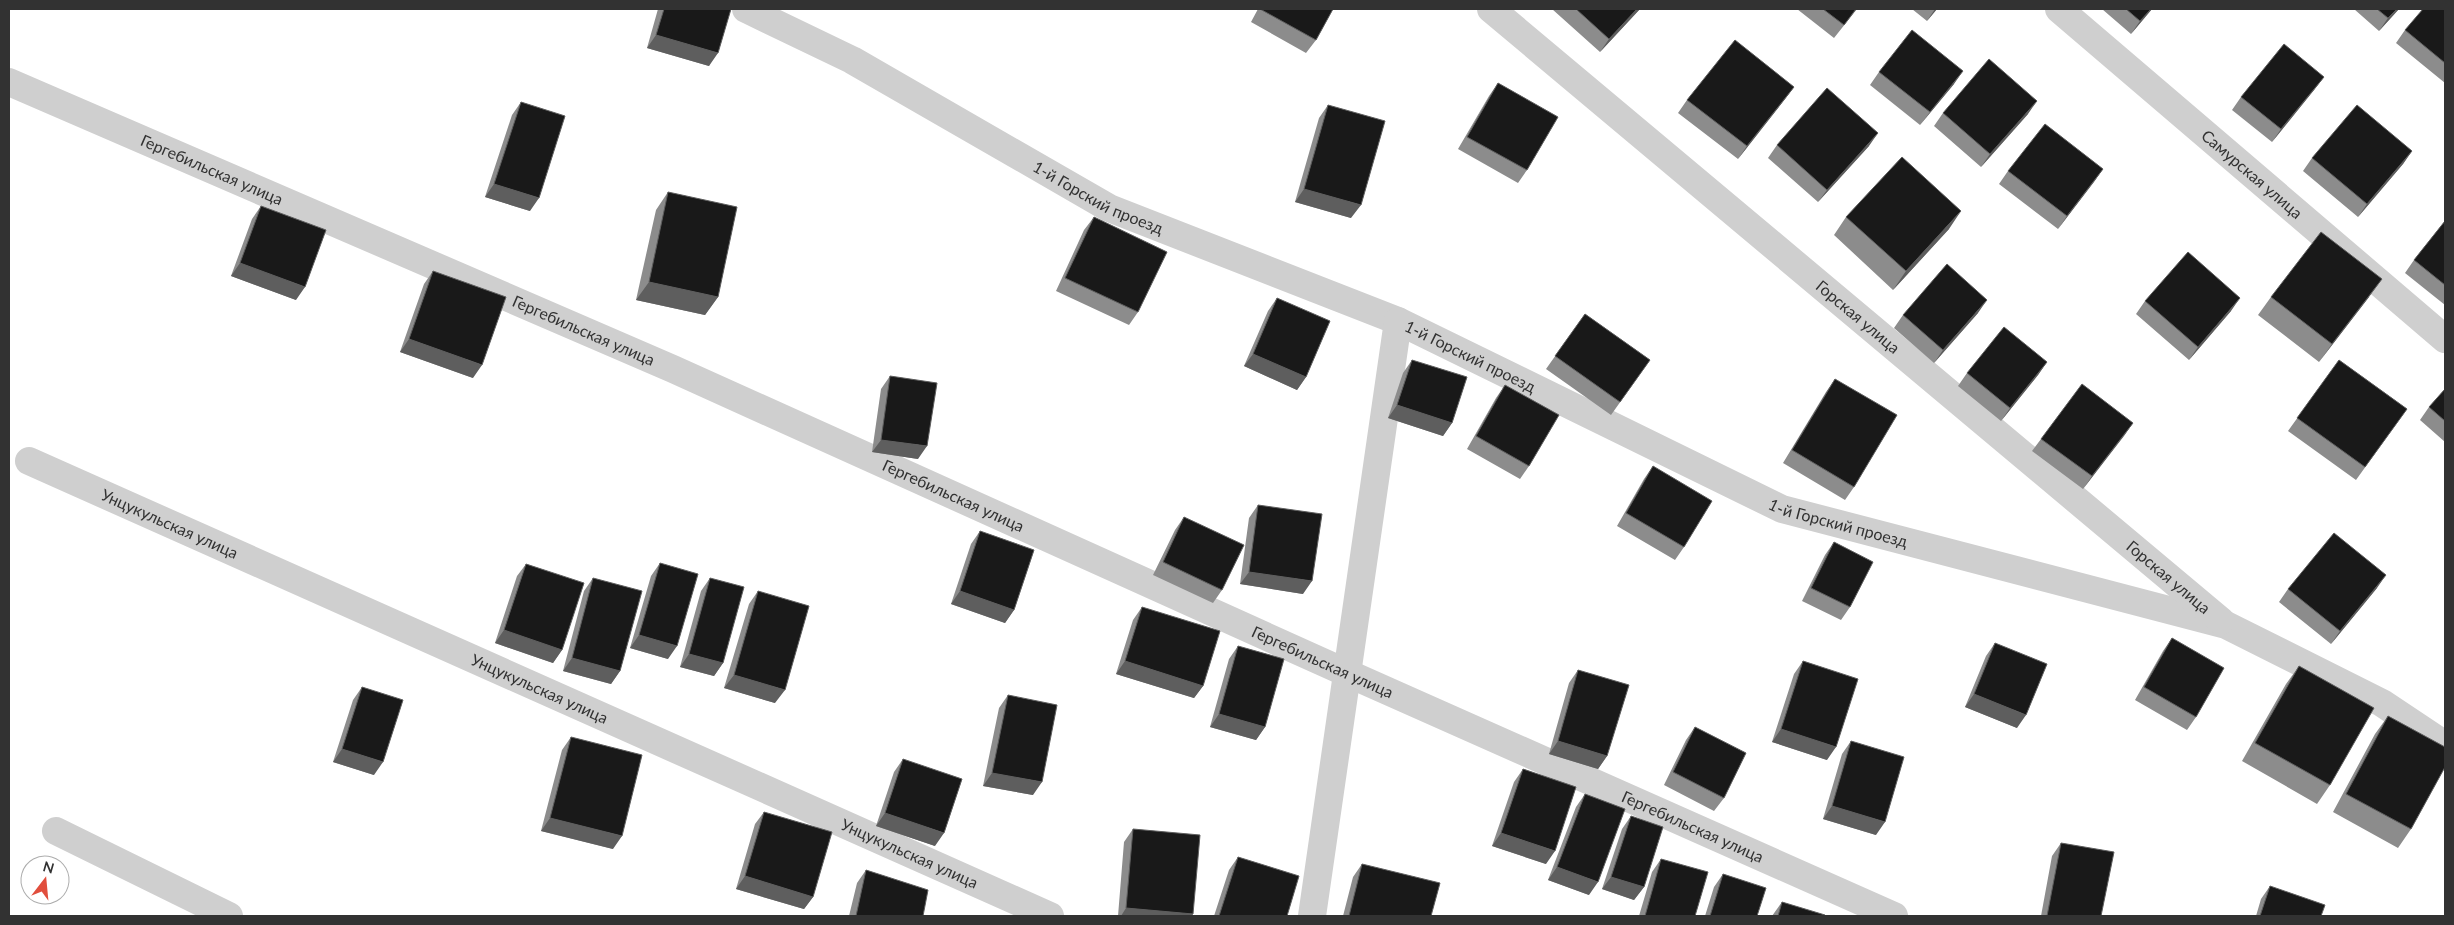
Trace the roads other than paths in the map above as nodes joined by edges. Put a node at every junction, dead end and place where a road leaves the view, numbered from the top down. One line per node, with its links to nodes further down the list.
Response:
1 (746, 9): 5 (street, 1-й Горский проезд)
2 (1492, 9): 8 (street, Горская улица)
3 (2059, 9): 6 (street, Самурская улица)
4 (9, 82): 9 (street, Гергебильская улица)
5 (1398, 321): 8 (street, 1-й Горский проезд); 9 (street)
6 (2445, 338)
7 (29, 461): 13 (street, Унцукульская улица)
8 (2226, 625): 10 (street)
9 (1347, 673): 14 (street); 15 (street, Гергебильская улица)
10 (2445, 745)
11 (56, 831): 12 (street)
12 (229, 916)
13 (1050, 916)
14 (1312, 916)
15 (1894, 916)

